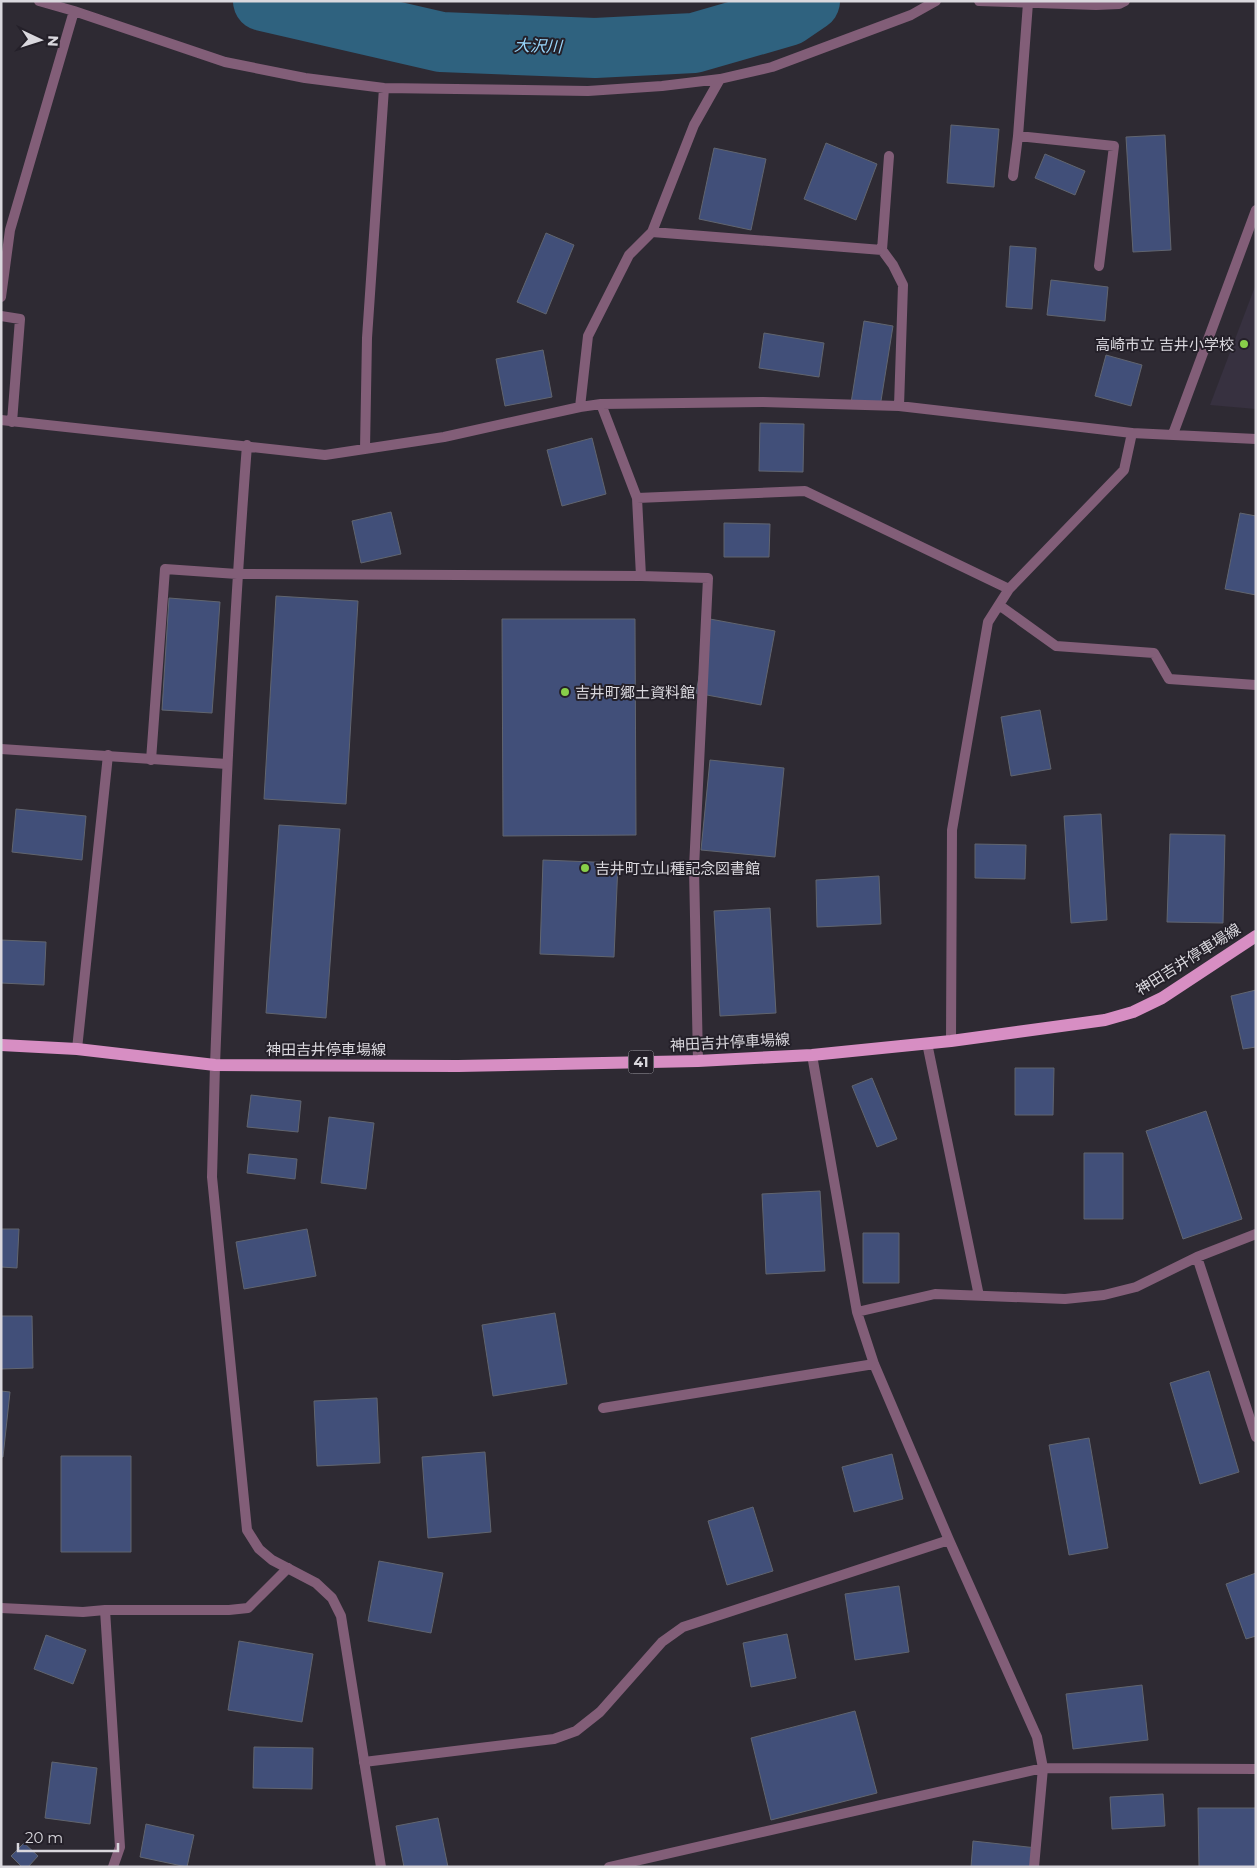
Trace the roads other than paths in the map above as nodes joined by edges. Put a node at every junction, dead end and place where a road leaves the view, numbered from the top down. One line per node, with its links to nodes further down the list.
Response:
1 (39, 1): 6 (street)
2 (936, 1): 7 (street)
3 (979, 1): 5 (street)
4 (1125, 1): 5 (street)
5 (1028, 3): 9 (street)
6 (74, 11): 8 (street); 16 (street)
7 (720, 79): 8 (street); 13 (street)
8 (384, 88): 26 (street)
9 (1018, 136): 11 (street); 15 (street)
10 (889, 156): 14 (street)
11 (1013, 176)
12 (1256, 210): 23 (street)
13 (652, 232): 14 (street); 20 (street)
14 (882, 250): 19 (street)
15 (1099, 266)
16 (1, 297)
17 (1, 316): 21 (street)
18 (601, 404): 19 (street); 20 (street); 27 (street)
19 (899, 406): 22 (street)
20 (580, 407): 26 (street)
21 (6, 421): 25 (street)
22 (1132, 433): 23 (street); 30 (street)
23 (1173, 434): 24 (street)
24 (1256, 439)
25 (247, 445): 26 (street); 28 (street)
26 (364, 449)
27 (637, 498): 29 (street); 30 (street)
28 (237, 574): 29 (street); 35 (street); 36 (street)
29 (641, 576): 43 (street)
30 (1009, 589): 31 (street)
31 (999, 604): 32 (street); 38 (street)
32 (1256, 684)
33 (1, 749): 34 (street)
34 (108, 755): 35 (street); 41 (street)
35 (151, 760): 36 (street)
36 (227, 764): 44 (street)
37 (1256, 936): 38 (main road, 神田吉井停車場線 / 41)
38 (951, 1041): 39 (main road, 神田吉井停車場線 / 41)
39 (927, 1043): 42 (main road, 神田吉井停車場線 / 41); 47 (street)
40 (1, 1045): 41 (main road, 神田吉井停車場線 / 41)
41 (77, 1050): 44 (main road, 神田吉井停車場線 / 41)
42 (812, 1055): 43 (main road, 神田吉井停車場線 / 41); 48 (street)
43 (698, 1061): 44 (main road, 神田吉井停車場線 / 41)
44 (214, 1065): 53 (street)
45 (1256, 1234): 46 (street)
46 (1197, 1257): 47 (street); 51 (street)
47 (978, 1296): 48 (street)
48 (856, 1312): 49 (street)
49 (874, 1364): 50 (street); 52 (street)
50 (603, 1408)
51 (1256, 1437)
52 (948, 1540): 56 (street); 57 (street)
53 (288, 1568): 55 (street); 56 (street)
54 (1, 1608): 55 (street)
55 (105, 1610): 59 (street)
56 (364, 1762): 60 (street)
57 (1043, 1768): 58 (street); 61 (street); 62 (street)
58 (1256, 1770)
59 (113, 1867)
60 (381, 1867)
61 (609, 1867)
62 (1034, 1867)

